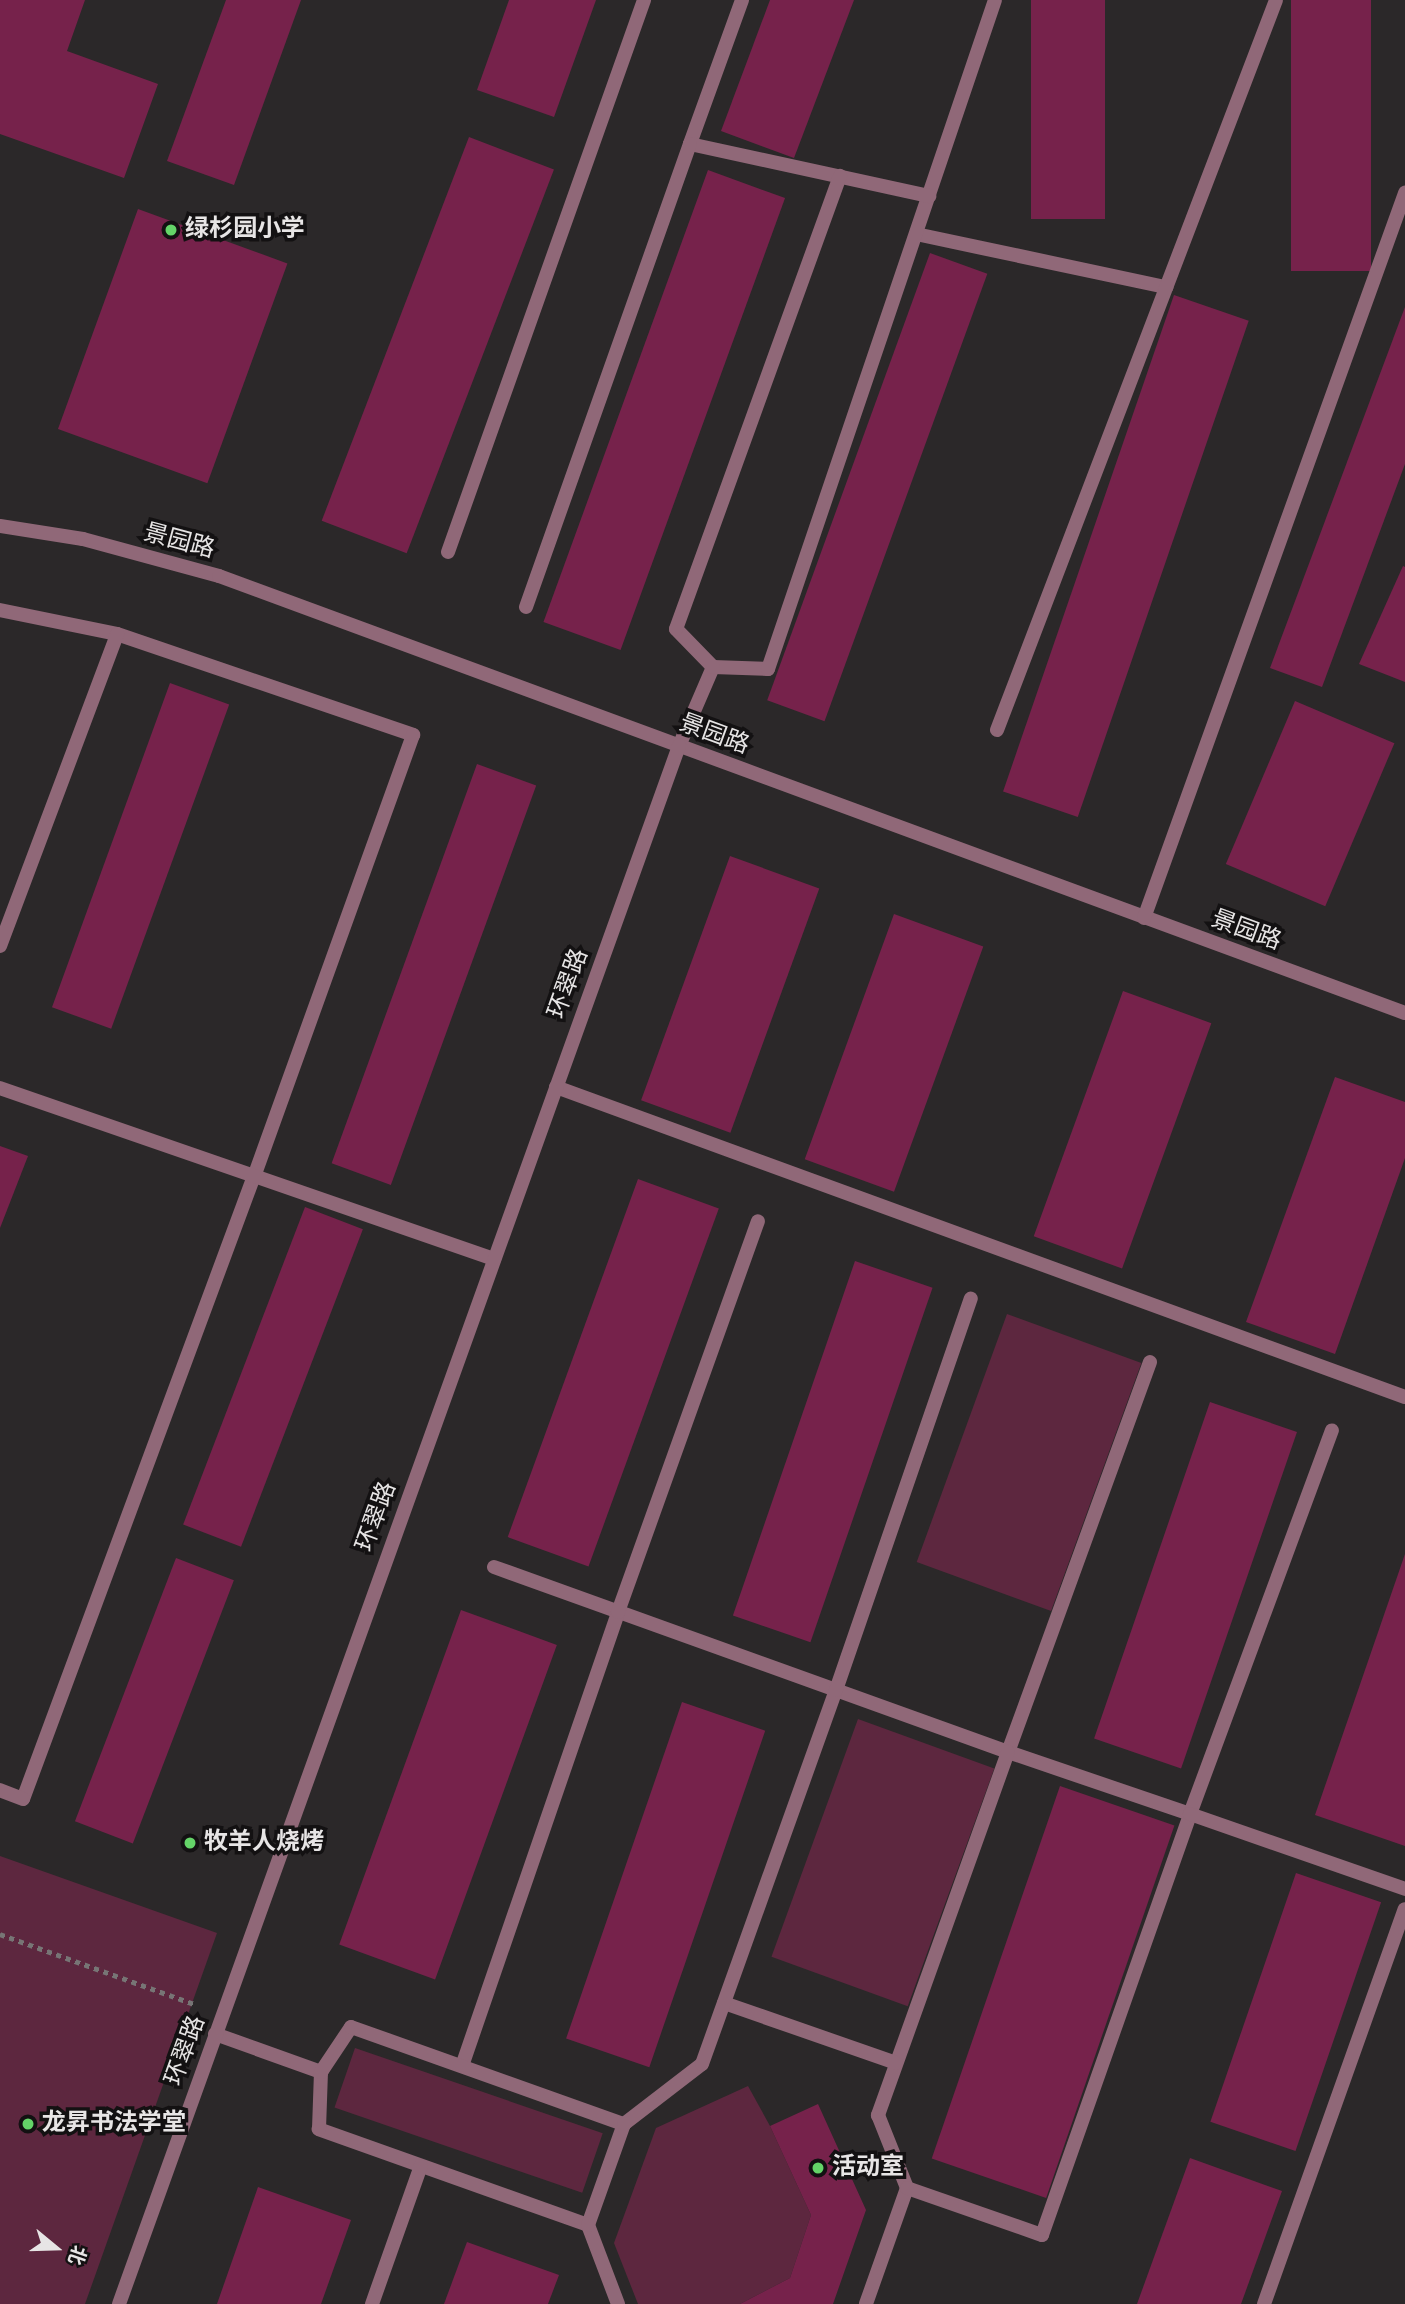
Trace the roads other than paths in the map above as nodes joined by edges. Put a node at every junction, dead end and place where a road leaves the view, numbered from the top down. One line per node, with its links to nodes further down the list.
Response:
1 (644, 0): 12 (street)
2 (742, 0): 5 (street)
3 (995, 0): 8 (street)
4 (1276, 0): 10 (street)
5 (690, 144): 6 (street); 13 (street)
6 (840, 176): 8 (street); 16 (street)
7 (1405, 194): 19 (street)
8 (929, 196): 9 (street)
9 (916, 234): 10 (street); 16 (street)
10 (1167, 287): 17 (street)
11 (0, 526): 18 (street, 景园路)
12 (447, 552)
13 (526, 607)
14 (0, 610): 15 (street)
15 (117, 634): 20 (street); 24 (street)
16 (713, 667): 18 (street, 环翠路)
17 (998, 730)
18 (679, 746): 19 (street, 景园路); 22 (street, 环翠路)
19 (1144, 918): 21 (street, 景园路)
20 (0, 946)
21 (1405, 1013)
22 (556, 1087): 26 (street, 环翠路); 29 (street)
23 (0, 1088): 24 (street)
24 (254, 1176): 26 (street); 35 (street)
25 (758, 1221): 32 (street)
26 (494, 1259): 40 (street, 环翠路)
27 (971, 1299): 33 (street)
28 (1150, 1362): 34 (street)
29 (1405, 1397)
30 (1332, 1430): 36 (street)
31 (494, 1567): 32 (street)
32 (618, 1612): 33 (street); 42 (street)
33 (836, 1690): 34 (street); 39 (street)
34 (1008, 1752): 36 (street); 41 (street)
35 (0, 1790)
36 (1189, 1814): 37 (street); 46 (street)
37 (1405, 1889)
38 (1405, 1909): 52 (street)
39 (724, 2003): 41 (street); 44 (street)
40 (215, 2034): 43 (street); 48 (street, 环翠路)
41 (896, 2063): 46 (street)
42 (462, 2066): 43 (street); 44 (street)
43 (321, 2072): 45 (street)
44 (624, 2124): 47 (street)
45 (421, 2166): 47 (street); 49 (street)
46 (907, 2188): 51 (street)
47 (588, 2225): 50 (street)
48 (118, 2304)
49 (372, 2304)
50 (618, 2304)
51 (866, 2304)
52 (1264, 2304)

